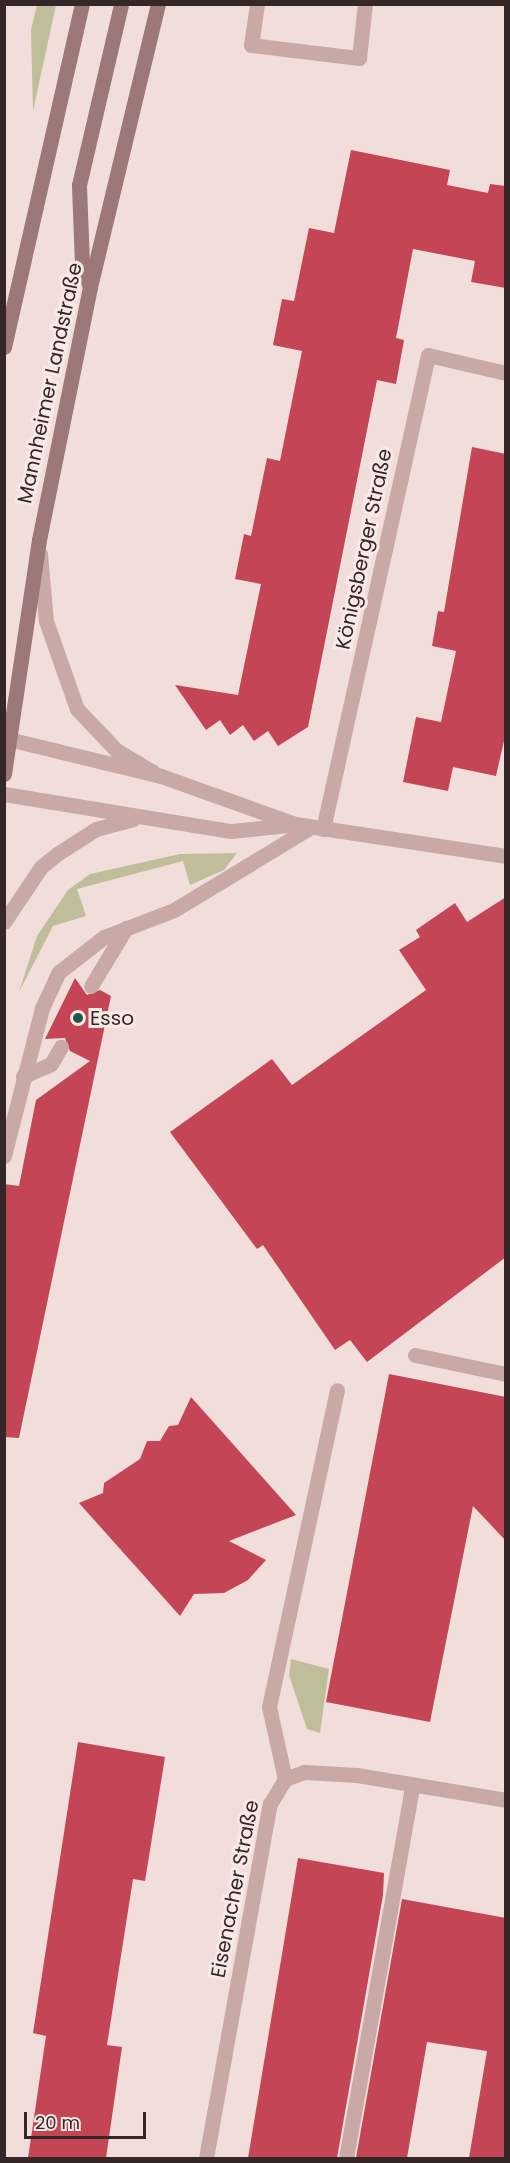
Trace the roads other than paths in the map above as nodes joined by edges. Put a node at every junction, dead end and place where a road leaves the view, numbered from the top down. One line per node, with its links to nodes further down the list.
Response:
1 (82, 4): 7 (main road)
2 (121, 4): 6 (main road)
3 (158, 4): 6 (main road, Mannheimer Landstraße)
4 (257, 4): 5 (street)
5 (365, 4)
6 (90, 287): 9 (main road, Mannheimer Landstraße)
7 (4, 347)
8 (506, 373): 16 (street, Königsberger Straße)
9 (39, 540): 10 (main road, Mannheimer Landstraße); 12 (street)
10 (9, 738): 11 (main road, Mannheimer Landstraße); 12 (street)
11 (4, 774)
12 (161, 776): 15 (street)
13 (4, 794): 14 (street)
14 (136, 819): 15 (street); 18 (street)
15 (295, 824): 16 (street)
16 (317, 828): 17 (street); 19 (street)
17 (506, 856)
18 (4, 922)
19 (126, 928): 20 (street); 22 (street)
20 (91, 986)
21 (61, 1047): 22 (street)
22 (23, 1076): 23 (street)
23 (4, 1156)
24 (415, 1355): 25 (street)
25 (506, 1374)
26 (337, 1390): 27 (street)
27 (285, 1779): 28 (street); 30 (street, Eisenacher Straße)
28 (412, 1786): 29 (street); 31 (street)
29 (506, 1800)
30 (206, 2158)
31 (346, 2158)

